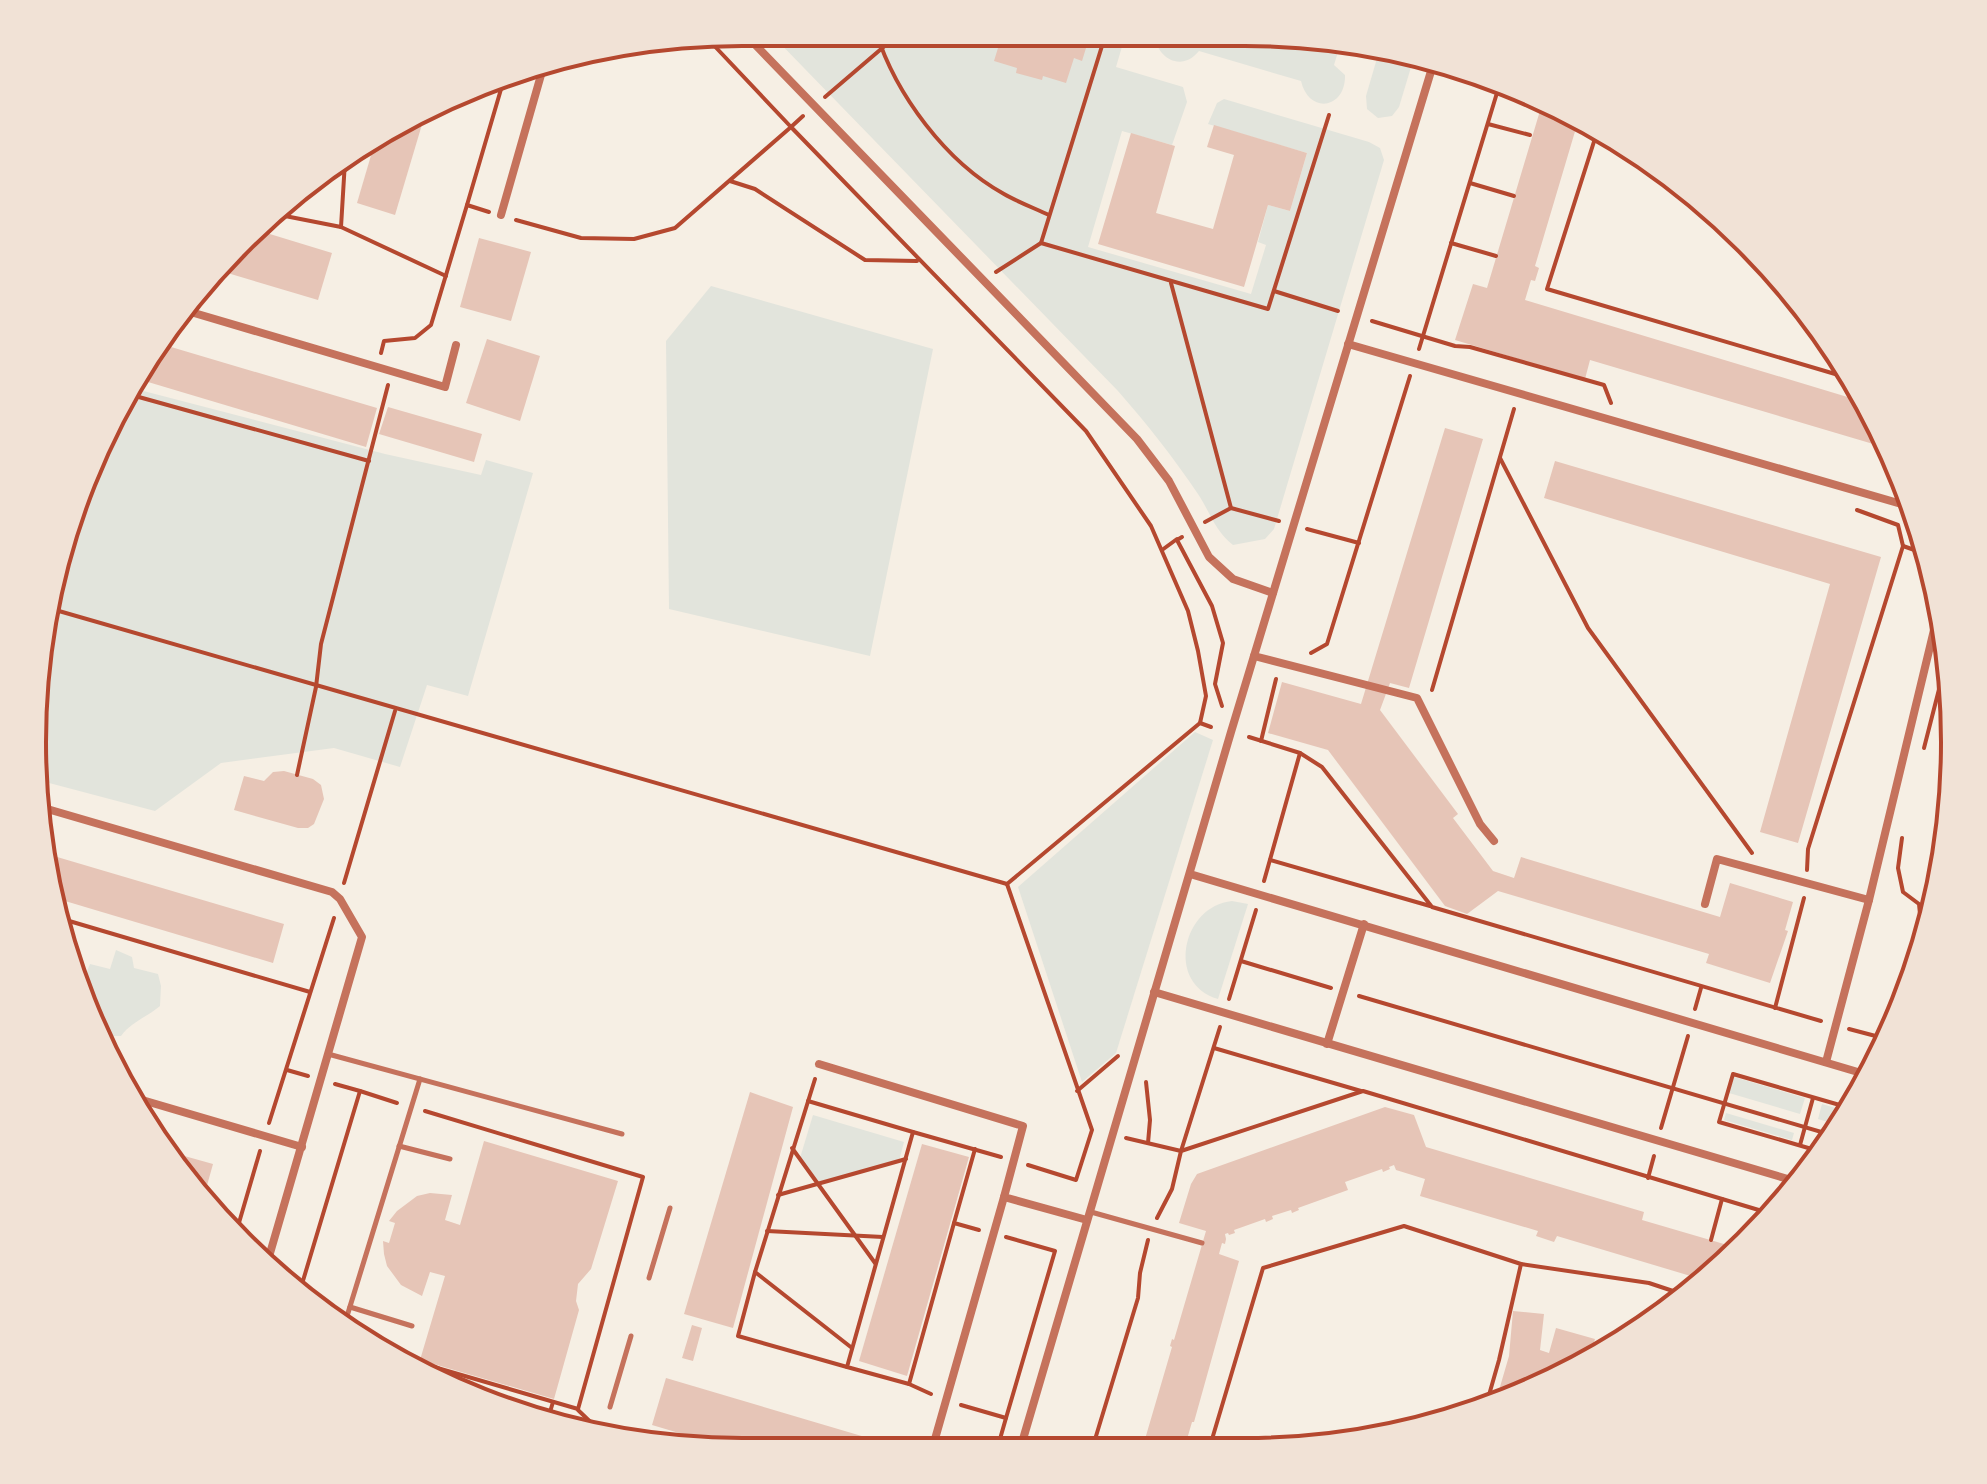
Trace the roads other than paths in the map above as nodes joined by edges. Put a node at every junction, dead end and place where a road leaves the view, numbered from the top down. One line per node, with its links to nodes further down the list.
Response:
1 (756, 46): 9 (street)
2 (1431, 72): 6 (street)
3 (541, 76): 4 (street)
4 (501, 215)
5 (194, 313): 7 (street)
6 (1348, 344): 8 (street); 9 (street)
7 (456, 345)
8 (1898, 503)
9 (1273, 593): 11 (street)
10 (1933, 636): 15 (street)
11 (1254, 656): 13 (street); 14 (street)
12 (49, 810): 20 (street)
13 (1494, 841)
14 (1190, 874): 17 (street); 18 (street)
15 (1869, 900): 16 (street); 21 (street)
16 (1705, 904)
17 (1364, 924): 19 (street); 21 (street)
18 (1154, 992): 19 (street); 33 (street)
19 (1327, 1044): 30 (street)
20 (328, 1054): 24 (lane); 28 (street)
21 (1826, 1062): 23 (street)
22 (819, 1064): 31 (street)
23 (1858, 1072)
24 (420, 1079): 26 (lane); 27 (lane)
25 (146, 1101): 28 (street)
26 (622, 1134)
27 (399, 1146): 29 (lane); 37 (lane)
28 (302, 1147): 35 (street)
29 (450, 1159)
30 (1787, 1179)
31 (1004, 1197): 33 (street); 42 (street)
32 (670, 1208): 36 (lane)
33 (1088, 1216): 34 (lane); 43 (street)
34 (1202, 1243)
35 (270, 1253)
36 (649, 1278)
37 (350, 1307): 38 (lane); 39 (lane)
38 (347, 1315)
39 (412, 1326)
40 (631, 1336): 41 (lane)
41 (610, 1407)
42 (935, 1438)
43 (1023, 1438)

